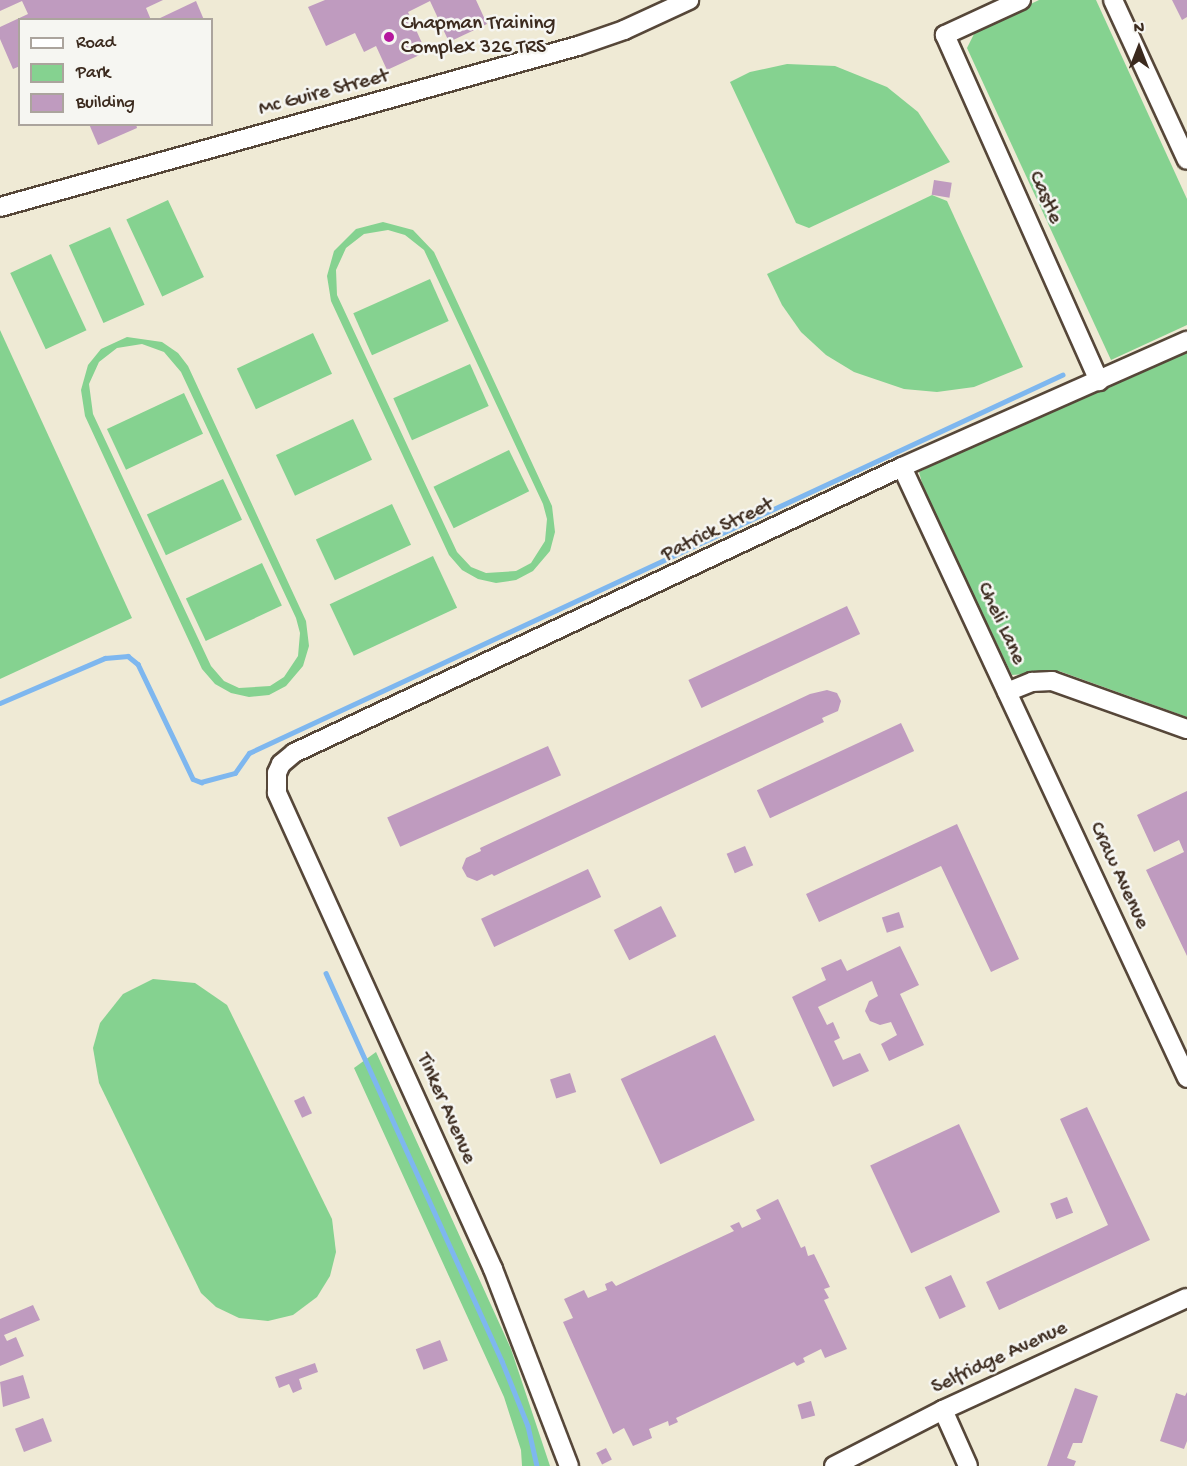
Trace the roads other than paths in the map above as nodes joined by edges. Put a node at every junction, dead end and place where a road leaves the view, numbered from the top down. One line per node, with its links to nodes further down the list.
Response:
1 (689, 0): 6 (street, Mc Guire Street)
2 (1021, 0): 8 (street, Castle)
3 (1113, 0): 4 (street)
4 (1180, 128): 5 (street)
5 (1187, 160)
6 (0, 207)
7 (1187, 341): 8 (street, Patrick Street)
8 (1099, 381): 9 (street, Patrick Street)
9 (902, 467): 10 (street, Cheli Lane); 12 (street, Patrick Street)
10 (1007, 692): 11 (street, Cheli Lane); 13 (street, Craw Avenue)
11 (1187, 729)
12 (277, 773): 16 (street, Tinker Avenue)
13 (1187, 1078)
14 (1187, 1298): 15 (street, Selfridge Avenue)
15 (943, 1410): 17 (street, Selfridge Avenue); 18 (street)
16 (569, 1466)
17 (834, 1466)
18 (968, 1466)

